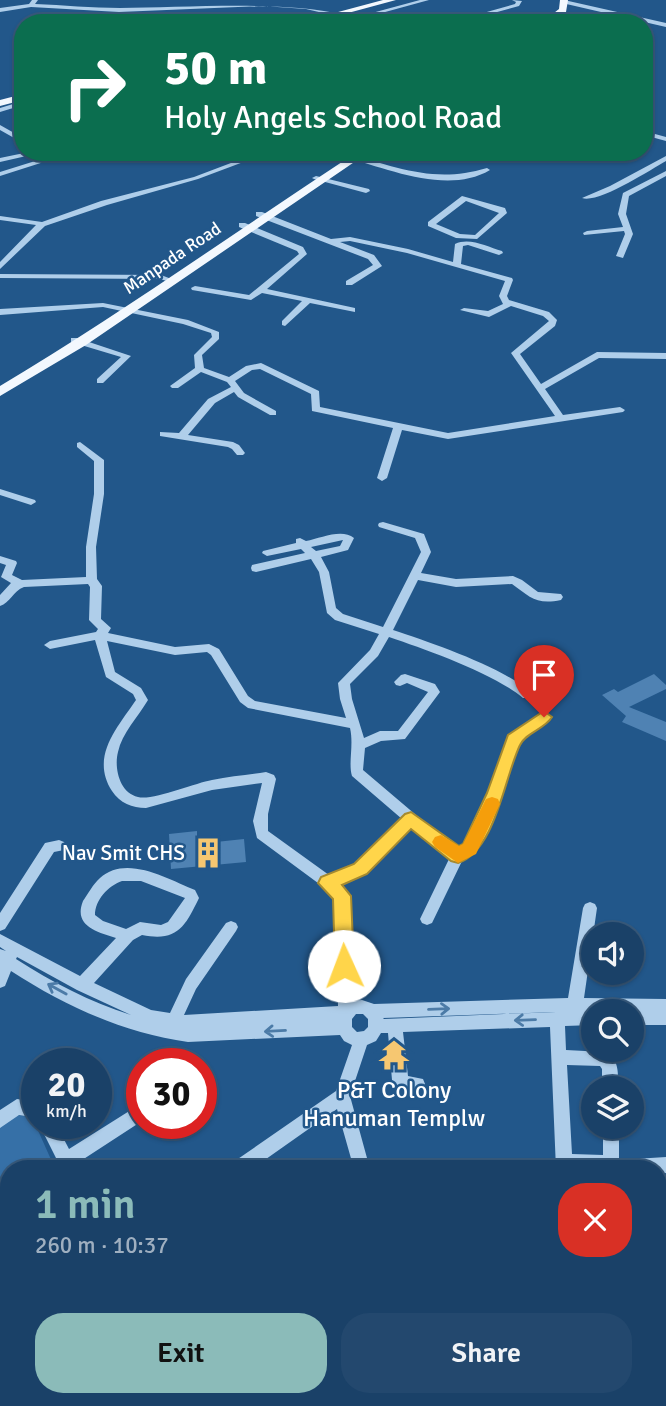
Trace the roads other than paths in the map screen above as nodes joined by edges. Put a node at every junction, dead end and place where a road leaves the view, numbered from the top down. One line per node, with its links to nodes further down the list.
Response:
1 (174, 0): 10 (street)
2 (284, 0): 9 (street)
3 (391, 0): 13 (main road)
4 (402, 0): 14 (main road)
5 (426, 0): 15 (street)
6 (515, 0): 16 (street)
7 (567, 1): 17 (street)
8 (33, 3): 10 (street); 11 (street)
9 (278, 5): 10 (street); 12 (street)
10 (187, 6)
11 (0, 10)
12 (318, 14)
13 (354, 14)
14 (357, 14)
15 (363, 14)
16 (486, 14)
17 (622, 14)
18 (666, 158): 28 (street)
19 (43, 161): 25 (street)
20 (242, 161): 32 (street)
21 (346, 161): 26 (main road, Manpada Road)
22 (376, 161): 23 (street)
23 (487, 170)
24 (666, 173): 34 (street)
25 (0, 174)
26 (319, 179): 27 (street); 30 (main road, Manpada Road)
27 (366, 191)
28 (586, 198)
29 (445, 211): 29 (street)
30 (263, 215): 33 (main road, Manpada Road); 37 (street)
31 (0, 218): 32 (street)
32 (42, 224): 42 (street)
33 (245, 226): 44 (main road, Manpada Road); 47 (street)
34 (626, 229): 35 (street); 40 (street)
35 (587, 233)
36 (373, 235): 38 (street)
37 (332, 241): 38 (street); 45 (street)
38 (361, 242): 41 (street)
39 (499, 253): 41 (street)
40 (620, 256)
41 (457, 264): 49 (street)
42 (0, 267)
43 (0, 276): 44 (street)
44 (165, 279): 50 (main road, Manpada Road)
45 (349, 283)
46 (195, 288): 47 (street)
47 (262, 290): 48 (street)
48 (307, 301): 51 (street); 54 (street)
49 (509, 304): 52 (street); 63 (street)
50 (120, 310): 53 (street); 55 (main road, Manpada Road); 57 (street)
51 (352, 310)
52 (464, 310)
53 (0, 312)
54 (285, 323)
55 (78, 341): 58 (main road, Manpada Road); 59 (street)
56 (666, 356): 63 (street)
57 (200, 369): 60 (street); 62 (street)
58 (21, 376): 61 (main road, Manpada Road); 64 (main road, Manpada Road)
59 (100, 381)
60 (233, 384): 66 (street); 68 (street); 70 (street)
61 (0, 386)
62 (175, 386)
63 (541, 388): 67 (street)
64 (0, 393)
65 (620, 410): 67 (street)
66 (273, 413)
67 (561, 418): 68 (street)
68 (398, 427): 75 (street)
69 (163, 434): 70 (street)
70 (181, 437): 71 (street)
71 (204, 439): 73 (street); 74 (street)
72 (80, 445): 85 (street)
73 (192, 452)
74 (240, 453)
75 (382, 478)
76 (0, 492): 77 (street)
77 (31, 502)
78 (383, 525): 84 (street)
79 (302, 543): 80 (street); 81 (street); 81 (street)
80 (267, 553)
81 (314, 555): 83 (street); 89 (street)
82 (0, 559): 86 (street)
83 (256, 568)
84 (416, 576): 87 (street); 89 (street)
85 (91, 580): 86 (street); 90 (street)
86 (15, 586): 88 (street)
87 (557, 597)
88 (0, 602)
89 (386, 632): 93 (street); 95 (street)
90 (100, 635): 91 (street); 95 (street); 100 (street)
91 (50, 645)
92 (400, 682): 96 (street)
93 (527, 695)
94 (544, 717): 99 (street)
95 (352, 724): 96 (street)
96 (360, 745): 97 (street)
97 (411, 819): 99 (street); 100 (street)
98 (59, 846): 103 (street)
99 (458, 855): 102 (street)
100 (327, 883): 116 (street)
101 (590, 908): 111 (street)
102 (426, 919)
103 (0, 925)
104 (231, 927): 117 (street)
105 (128, 936): 105 (street); 109 (street)
106 (0, 940): 107 (street)
107 (7, 955): 108 (street); 109 (street); 116 (street, one-way to 107)
108 (0, 981)
109 (82, 985): 117 (street)
110 (666, 1006): 111 (street)
111 (567, 1012): 112 (street); 113 (street, one-way to 111); 118 (street, one-way to 118); 120 (street)
112 (581, 1015)
113 (374, 1018): 116 (street); 118 (street); 119 (street)
114 (644, 1018): 115 (street)
115 (666, 1018)
116 (345, 1020): 117 (street); 119 (street)
117 (174, 1021)
118 (395, 1025): 122 (street)
119 (362, 1038): 123 (street)
120 (559, 1057): 121 (street); 133 (street)
121 (610, 1076)
122 (417, 1084)
123 (342, 1096): 131 (street); 132 (street)
124 (21, 1108): 125 (street)
125 (0, 1120)
126 (126, 1122): 130 (street)
127 (53, 1139): 129 (street)
128 (611, 1139): 134 (street)
129 (60, 1160)
130 (73, 1160)
131 (251, 1160)
132 (360, 1160)
133 (564, 1160)
134 (611, 1160)

